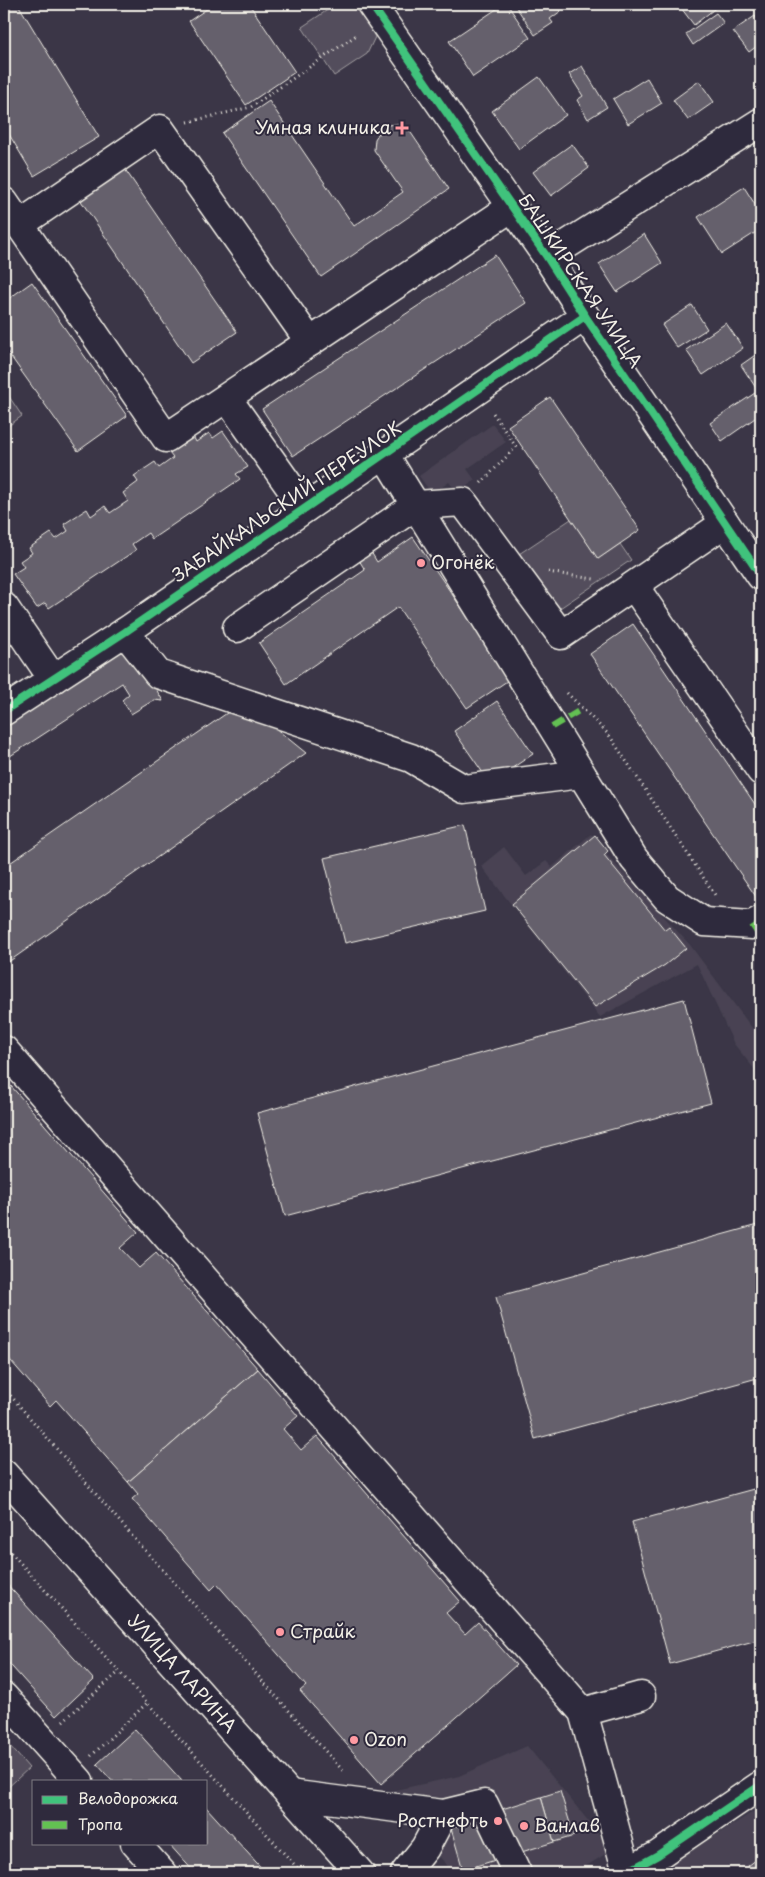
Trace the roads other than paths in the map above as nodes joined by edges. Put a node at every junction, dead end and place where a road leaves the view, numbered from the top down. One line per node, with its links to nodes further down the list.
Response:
1 (376, 11): 4 (street, БАШКИРСКАЯ УЛИЦА)
2 (761, 122): 6 (street)
3 (4, 202): 5 (street)
4 (512, 207): 6 (street, БАШКИРСКАЯ УЛИЦА); 8 (street)
5 (20, 225): 8 (street); 9 (street)
6 (547, 257): 7 (street, БАШКИРСКАЯ УЛИЦА)
7 (585, 316): 10 (street, ЗАБАЙКАЛЬСКИЙ ПЕРЕУЛОК); 13 (street, БАШКИРСКАЯ УЛИЦА)
8 (310, 342): 9 (street)
9 (227, 398): 12 (street)
10 (384, 454): 11 (street); 12 (street, ЗАБАЙКАЛЬСКИЙ ПЕРЕУЛОК)
11 (416, 505): 15 (street); 17 (street); 22 (street)
12 (304, 508): 18 (street, ЗАБАЙКАЛЬСКИЙ ПЕРЕУЛОК)
13 (725, 523): 14 (street, БАШКИРСКАЯ УЛИЦА); 15 (street)
14 (761, 576)
15 (634, 586): 21 (street)
16 (4, 607): 19 (street)
17 (237, 628)
18 (125, 632): 19 (street, ЗАБАЙКАЛЬСКИЙ ПЕРЕУЛОК); 22 (street)
19 (53, 679): 20 (street, ЗАБАЙКАЛЬСКИЙ ПЕРЕУЛОК)
20 (4, 711)
21 (761, 771)
22 (581, 774): 23 (street)
23 (761, 920)
24 (4, 1050): 28 (street)
25 (4, 1474): 31 (street, УЛИЦА ЛАРИНА)
26 (641, 1696): 28 (street)
27 (4, 1697): 29 (street)
28 (583, 1712): 38 (street)
29 (76, 1777)
30 (761, 1785): 38 (street)
31 (289, 1794): 32 (street); 35 (street, УЛИЦА ЛАРИНА)
32 (444, 1814): 36 (street); 37 (street)
33 (136, 1844): 34 (street)
34 (162, 1873)
35 (360, 1873)
36 (405, 1873)
37 (517, 1873)
38 (626, 1873)

